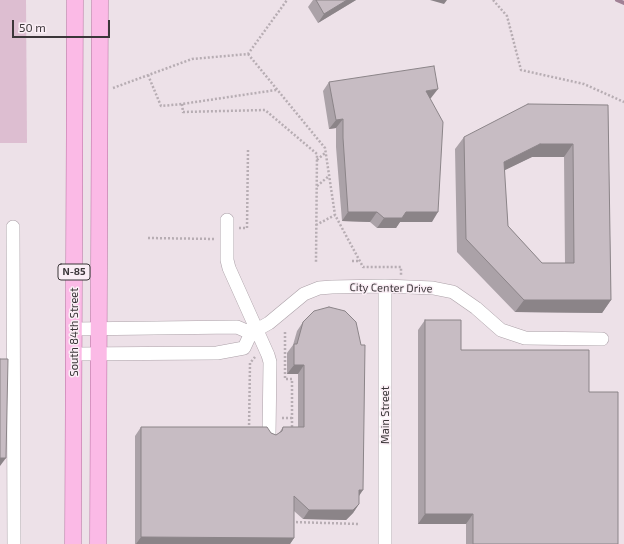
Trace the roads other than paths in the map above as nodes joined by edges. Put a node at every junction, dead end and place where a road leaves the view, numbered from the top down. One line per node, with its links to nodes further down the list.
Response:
1 (75, 0): 6 (main road, South 84th Street / N-85)
2 (100, 0): 7 (main road, N-85)
3 (232, 224): 8 (street)
4 (13, 227): 13 (street)
5 (385, 286): 8 (street, City Center Drive); 9 (street, City Center Drive); 16 (street, Main Street)
6 (74, 329): 7 (street); 10 (main road, South 84th Street / N-85)
7 (98, 329): 8 (street); 11 (main road, N-85)
8 (254, 331): 11 (street, City Center Drive); 12 (street)
9 (602, 339)
10 (74, 354): 11 (street, City Center Drive); 14 (main road, South 84th Street / N-85)
11 (98, 354): 15 (main road, N-85)
12 (269, 436)
13 (14, 544)
14 (73, 544)
15 (98, 544)
16 (385, 544)

